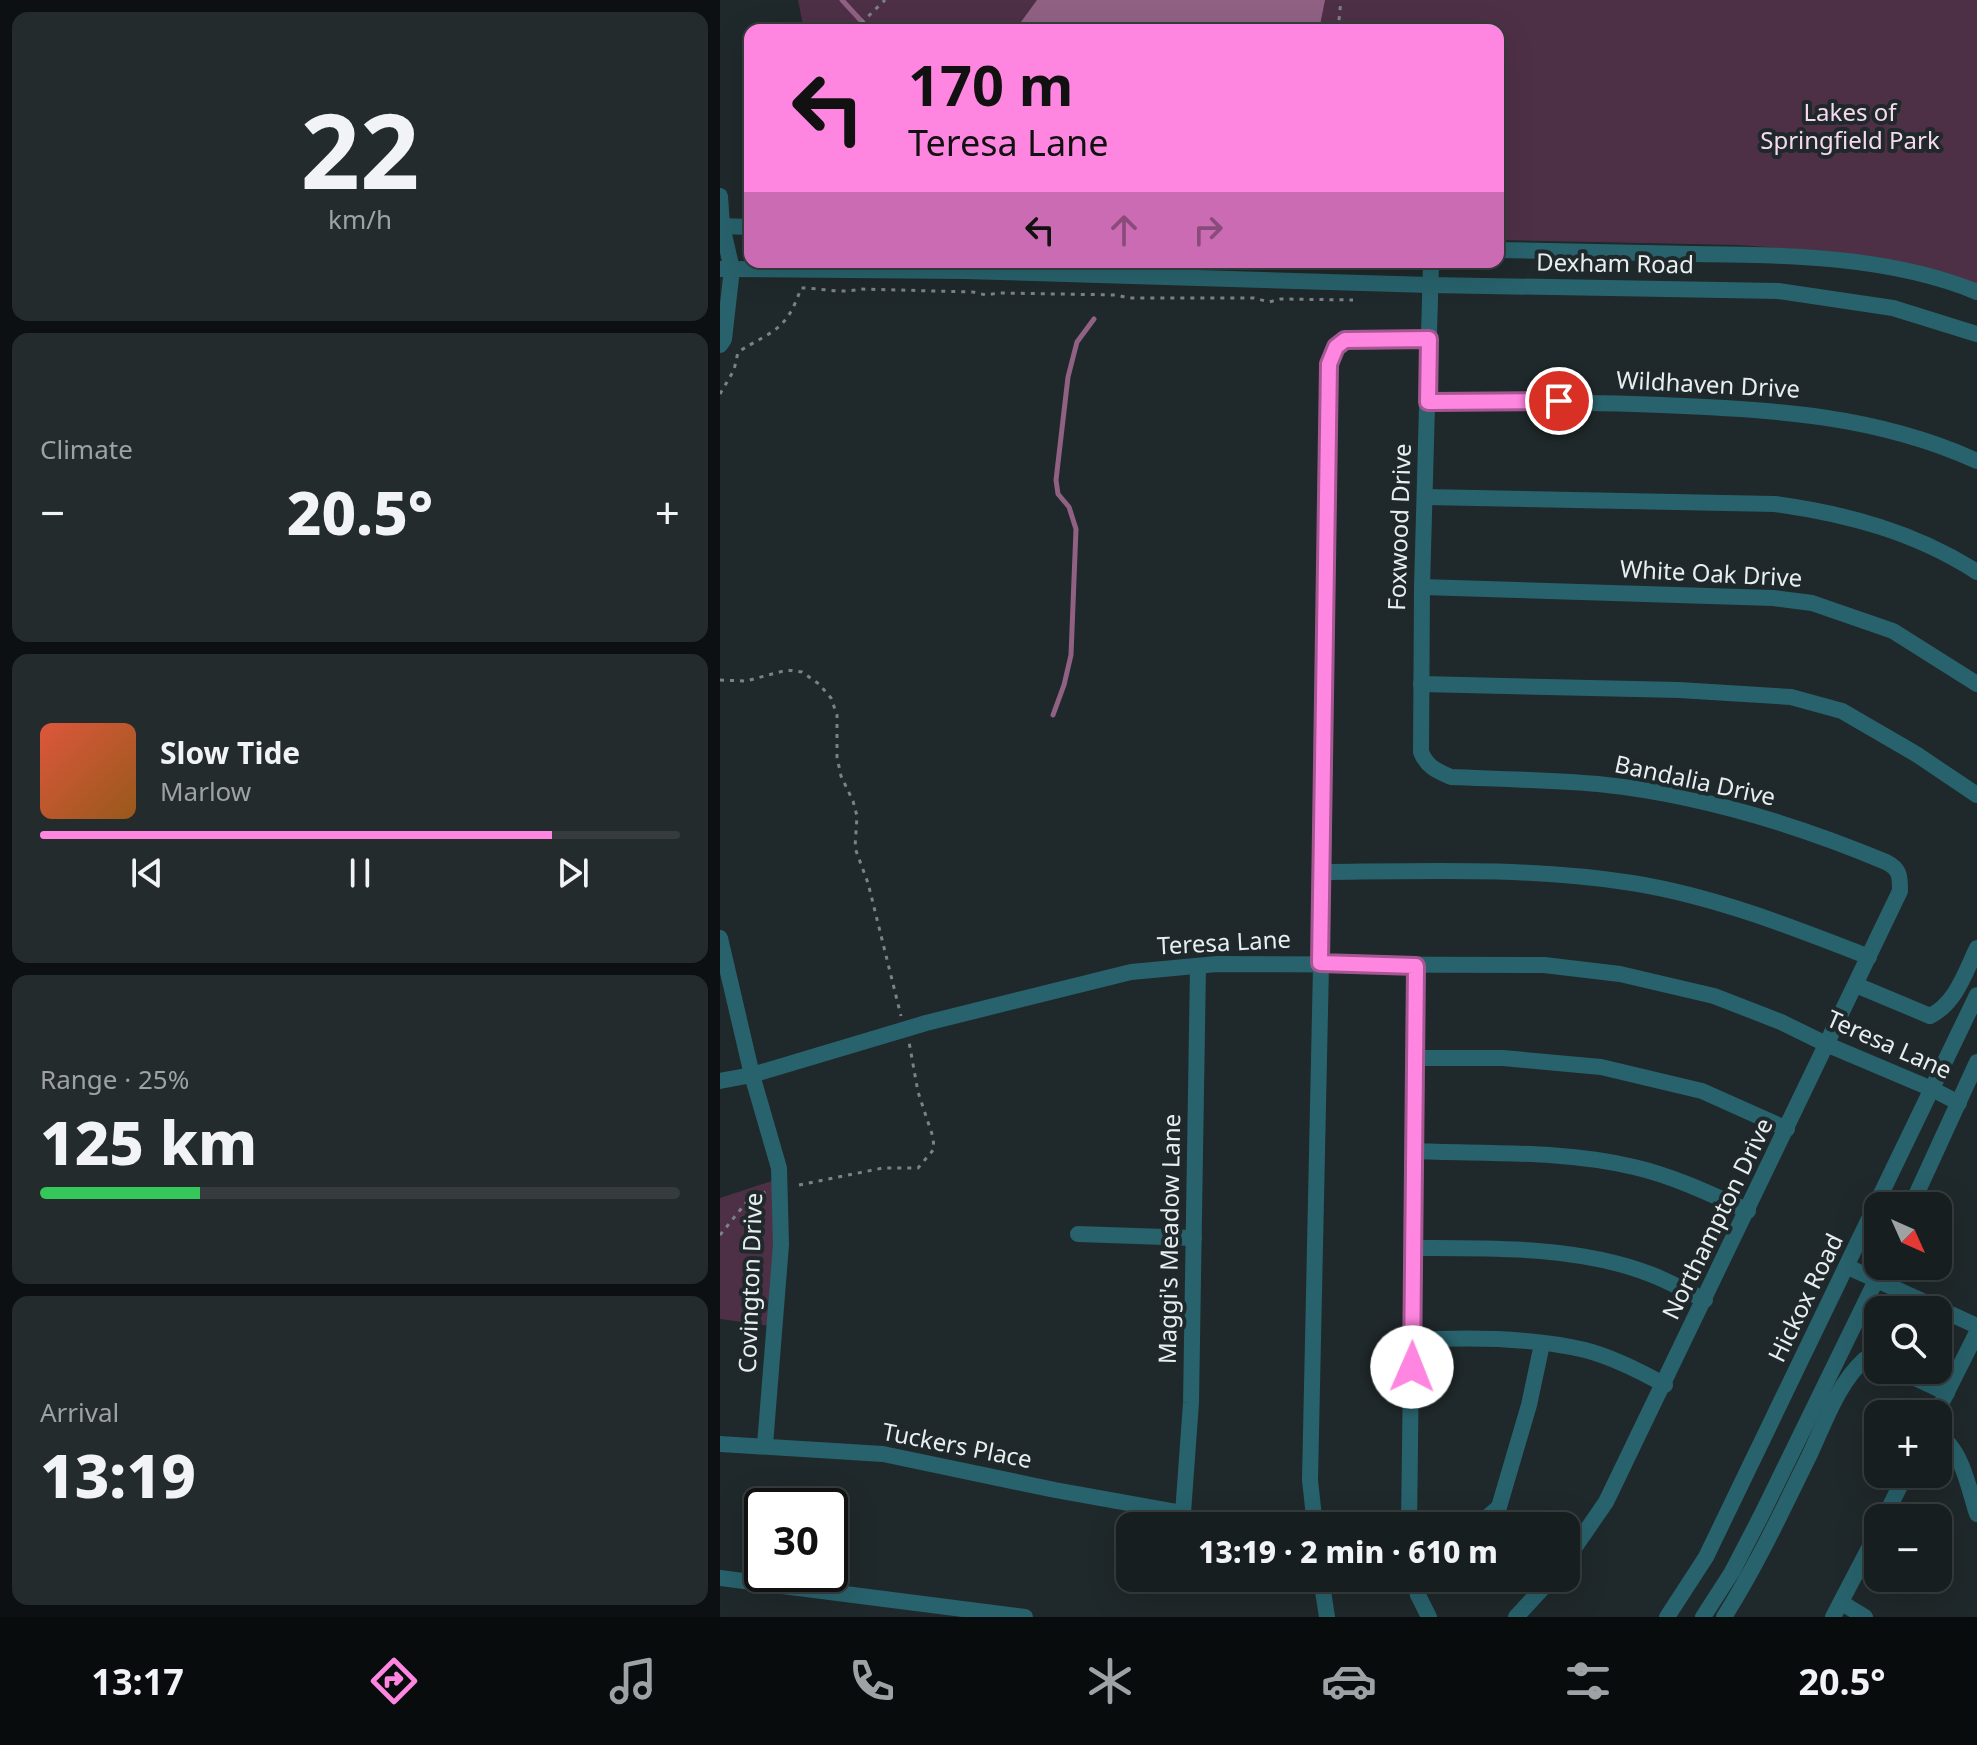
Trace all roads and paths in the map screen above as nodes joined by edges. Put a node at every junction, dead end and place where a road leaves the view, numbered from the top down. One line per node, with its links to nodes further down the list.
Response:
1 (885, 0): 3 (path)
2 (1341, 0): 4 (path)
3 (860, 24)
4 (1339, 24)
5 (720, 196): 6 (street)
6 (721, 227): 7 (street); 10 (street)
7 (744, 227)
8 (1504, 250): 12 (street, Dexham Road)
9 (1431, 268): 11 (street, Foxwood Drive)
10 (726, 269): 11 (street, Dexham Road); 16 (street)
11 (1430, 285): 14 (street, Dexham Road); 15 (street, Foxwood Drive)
12 (1977, 292)
13 (1366, 300): 17 (path)
14 (1977, 334)
15 (1429, 339): 18 (street, Foxwood Drive); 28 (street)
16 (720, 345)
17 (720, 394)
18 (1428, 402): 19 (street, Wildhaven Drive); 20 (street, Foxwood Drive)
19 (1977, 461)
20 (1425, 497): 21 (street); 22 (street, Foxwood Drive)
21 (1977, 572)
22 (1422, 587): 24 (street, Foxwood Drive); 25 (street, White Oak Drive)
23 (720, 680): 38 (path)
24 (1421, 684): 26 (street, Foxwood Drive); 27 (street)
25 (1977, 684)
26 (1451, 777): 29 (street, Bandalia Drive)
27 (1977, 795)
28 (1323, 872): 32 (street); 33 (street)
29 (1900, 891): 32 (street, Northampton Drive)
30 (720, 938): 43 (street, Covington Drive)
31 (1977, 948): 36 (street)
32 (1869, 957): 36 (street, Northampton Drive)
33 (1320, 963): 34 (street, Teresa Lane); 35 (street, Teresa Lane); 76 (street)
34 (1198, 966): 43 (street, Teresa Lane); 55 (street, Maggi's Meadow Lane)
35 (1416, 966): 39 (street, Teresa Lane); 41 (street)
36 (1856, 985): 39 (street, Northampton Drive)
37 (1977, 995): 45 (street, Hickox Road)
38 (899, 1009)
39 (1828, 1045): 45 (street, Teresa Lane); 47 (street, Northampton Drive)
40 (910, 1047): 49 (path)
41 (1415, 1058): 47 (street); 48 (street)
42 (1977, 1062): 46 (street)
43 (752, 1075): 44 (street, Teresa Lane); 72 (street, Covington Drive)
44 (720, 1081)
45 (1932, 1089): 46 (street, Teresa Lane); 57 (street, Hickox Road)
46 (1959, 1103): 51 (street)
47 (1787, 1129): 52 (street, Northampton Drive)
48 (1413, 1151): 52 (street); 56 (street)
49 (799, 1185)
50 (766, 1192): 54 (path)
51 (1918, 1192)
52 (1748, 1211): 61 (street, Northampton Drive)
53 (1078, 1234): 55 (street)
54 (720, 1235)
55 (1194, 1238): 75 (street, Maggi's Meadow Lane)
56 (1413, 1248): 61 (street); 64 (street)
57 (1848, 1267): 58 (street); 91 (street, Hickox Road)
58 (1864, 1270)
59 (1876, 1280): 92 (street)
60 (1892, 1280): 62 (street)
61 (1705, 1300): 68 (street, Northampton Drive)
62 (1977, 1326)
63 (1977, 1332): 69 (street)
64 (1413, 1340): 65 (street); 77 (street)
65 (1542, 1344): 68 (street); 78 (street)
66 (1864, 1360): 93 (street)
67 (1928, 1384): 69 (street)
68 (1665, 1385): 80 (street, Northampton Drive)
69 (1947, 1393): 70 (street)
70 (1943, 1400)
71 (720, 1444): 72 (street, Tuckers Place)
72 (765, 1445): 74 (street, Tuckers Place)
73 (1952, 1449): 79 (street)
74 (1177, 1512)
75 (1183, 1512)
76 (1313, 1512)
77 (1409, 1512)
78 (1493, 1512)
79 (1977, 1514)
80 (1580, 1540)
81 (1864, 1558): 86 (street)
82 (720, 1578): 87 (street)
83 (1323, 1592): 88 (street)
84 (1417, 1592): 89 (street)
85 (1539, 1592): 90 (street)
86 (1837, 1610): 94 (street)
87 (1025, 1617)
88 (1327, 1617)
89 (1429, 1617)
90 (1516, 1617)
91 (1667, 1617)
92 (1703, 1617)
93 (1724, 1617)
94 (1865, 1617)

